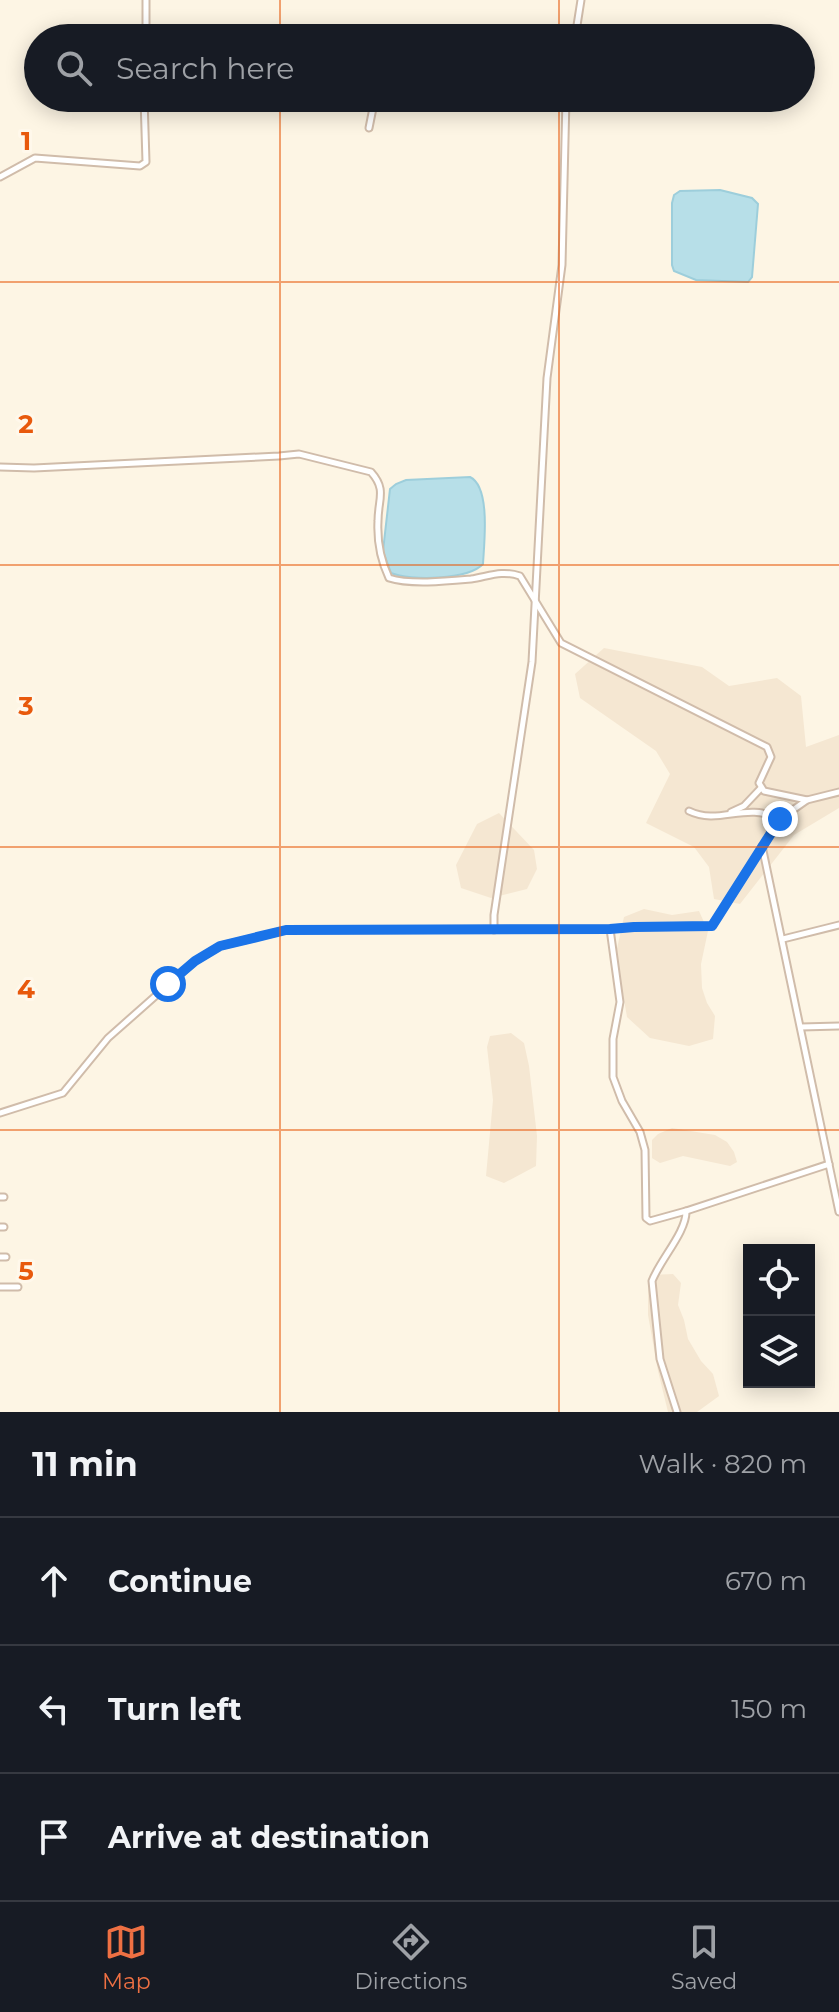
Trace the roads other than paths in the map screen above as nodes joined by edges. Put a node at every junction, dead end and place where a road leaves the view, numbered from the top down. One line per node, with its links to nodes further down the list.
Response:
1 (146, 0): 3 (street)
2 (581, 0): 4 (street)
3 (146, 24)
4 (577, 24)
5 (145, 112): 9 (street)
6 (372, 112): 8 (street)
7 (566, 112): 11 (street)
8 (369, 128)
9 (0, 177)
10 (0, 467): 11 (street)
11 (536, 599): 12 (street); 21 (street)
12 (761, 788): 14 (street); 16 (street)
13 (839, 792): 14 (street)
14 (807, 800): 17 (street)
15 (689, 811): 16 (street)
16 (723, 815): 17 (street)
17 (780, 819): 18 (street)
18 (762, 846): 20 (street); 22 (street)
19 (839, 925): 22 (street)
20 (610, 929): 21 (street); 27 (street)
21 (494, 930): 25 (street)
22 (783, 939): 24 (street)
23 (839, 1026): 24 (street)
24 (801, 1027): 26 (street)
25 (0, 1113)
26 (829, 1164): 27 (street); 28 (street)
27 (686, 1211): 31 (street)
28 (839, 1212)
29 (0, 1287): 30 (street)
30 (18, 1287)
31 (677, 1412)

